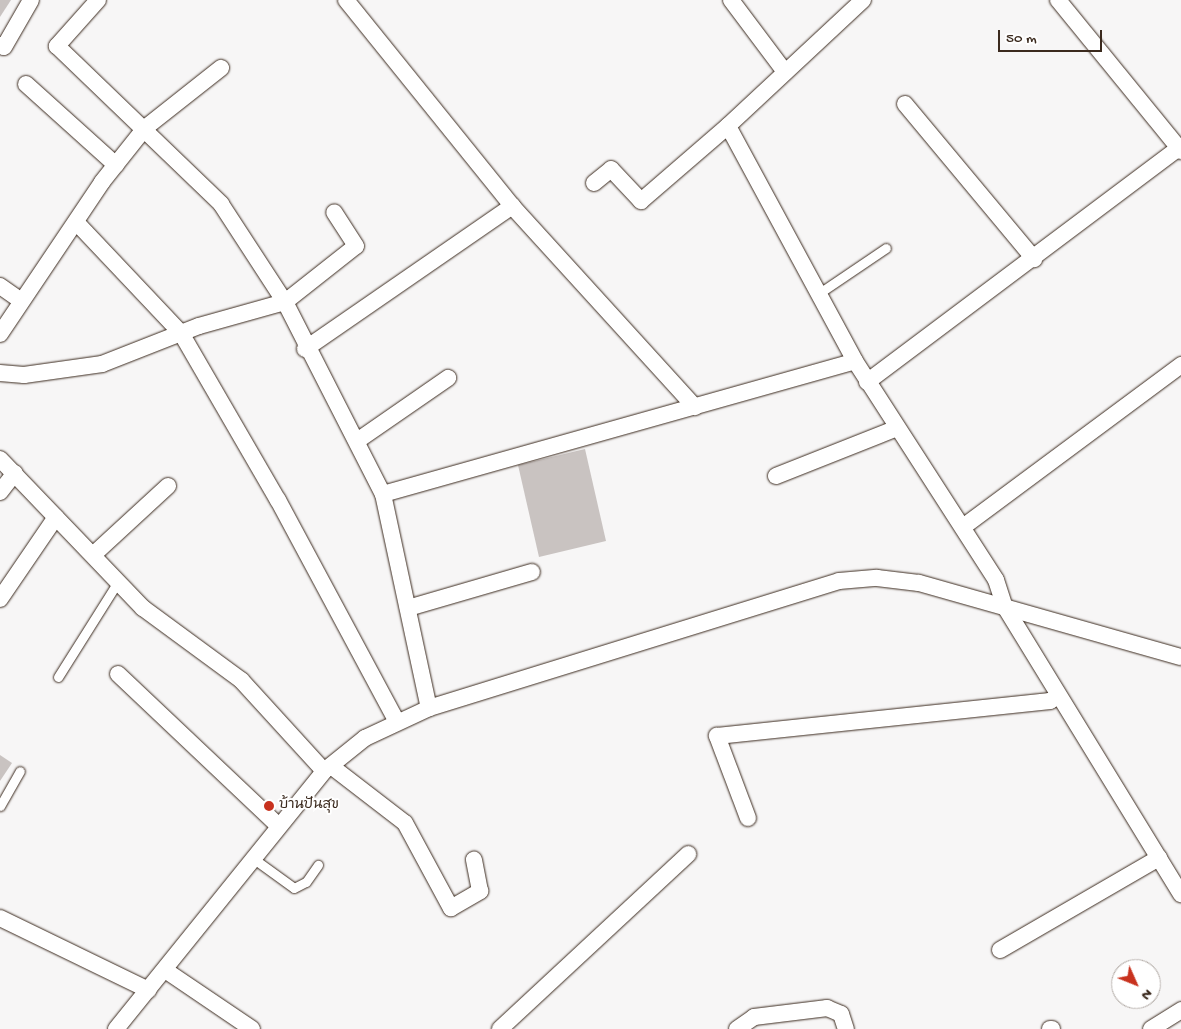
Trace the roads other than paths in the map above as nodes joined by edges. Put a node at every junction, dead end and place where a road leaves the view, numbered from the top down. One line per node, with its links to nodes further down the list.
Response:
1 (32, 0): 7 (street)
2 (98, 0): 13 (street)
3 (346, 0): 17 (street)
4 (731, 0): 9 (street)
5 (1058, 0): 14 (street)
6 (854, 3): 9 (street)
7 (0, 45)
8 (220, 68): 13 (street)
9 (785, 72): 12 (street)
10 (26, 84): 15 (street)
11 (906, 104): 21 (street)
12 (728, 126): 16 (street); 23 (street)
13 (145, 128): 15 (street); 25 (street)
14 (1180, 149): 21 (street)
15 (116, 165): 19 (street)
16 (594, 184)
17 (512, 206): 28 (street); 34 (street)
18 (334, 212): 25 (street)
19 (76, 222): 24 (street); 26 (street)
20 (886, 248): 23 (lane)
21 (1034, 259): 33 (street)
22 (0, 286): 24 (street)
23 (818, 294): 29 (street)
24 (20, 300): 27 (street)
25 (285, 302): 26 (street); 28 (street)
26 (181, 333): 31 (street); 56 (street)
27 (0, 334)
28 (305, 349): 36 (street)
29 (855, 361): 33 (street); 34 (street)
30 (1181, 366): 44 (street)
31 (0, 373)
32 (448, 378): 36 (street)
33 (867, 382): 35 (street)
34 (695, 407): 42 (street)
35 (896, 429): 39 (street); 44 (street)
36 (357, 441): 42 (street)
37 (0, 459): 38 (street)
38 (14, 473): 41 (street); 43 (street)
39 (776, 476)
40 (168, 486): 45 (street)
41 (0, 492)
42 (383, 494): 50 (street)
43 (56, 517): 45 (street); 48 (street)
44 (963, 527): 49 (street)
45 (93, 555): 47 (street)
46 (532, 572): 50 (street)
47 (119, 580): 53 (lane); 57 (street)
48 (0, 599)
49 (1005, 607): 51 (street); 54 (street); 55 (street)
50 (408, 608): 55 (street)
51 (1181, 657)
52 (118, 674): 61 (street)
53 (58, 677)
54 (1058, 696): 60 (street); 63 (street)
55 (429, 708): 56 (street)
56 (397, 722): 57 (street)
57 (328, 769): 61 (street); 65 (street)
58 (20, 771): 59 (lane)
59 (0, 806)
60 (748, 818)
61 (279, 826): 64 (street)
62 (688, 854): 75 (street)
63 (1159, 858): 67 (street); 69 (street)
64 (254, 859): 66 (lane); 70 (street)
65 (474, 860)
66 (318, 865)
67 (1181, 894)
68 (0, 918): 71 (street)
69 (1000, 950)
70 (165, 970): 71 (street); 74 (street)
71 (148, 990): 73 (street)
72 (1181, 1010): 78 (street)
73 (116, 1029)
74 (252, 1029)
75 (500, 1029)
76 (737, 1029): 77 (street)
77 (846, 1029)
78 (1151, 1029)

